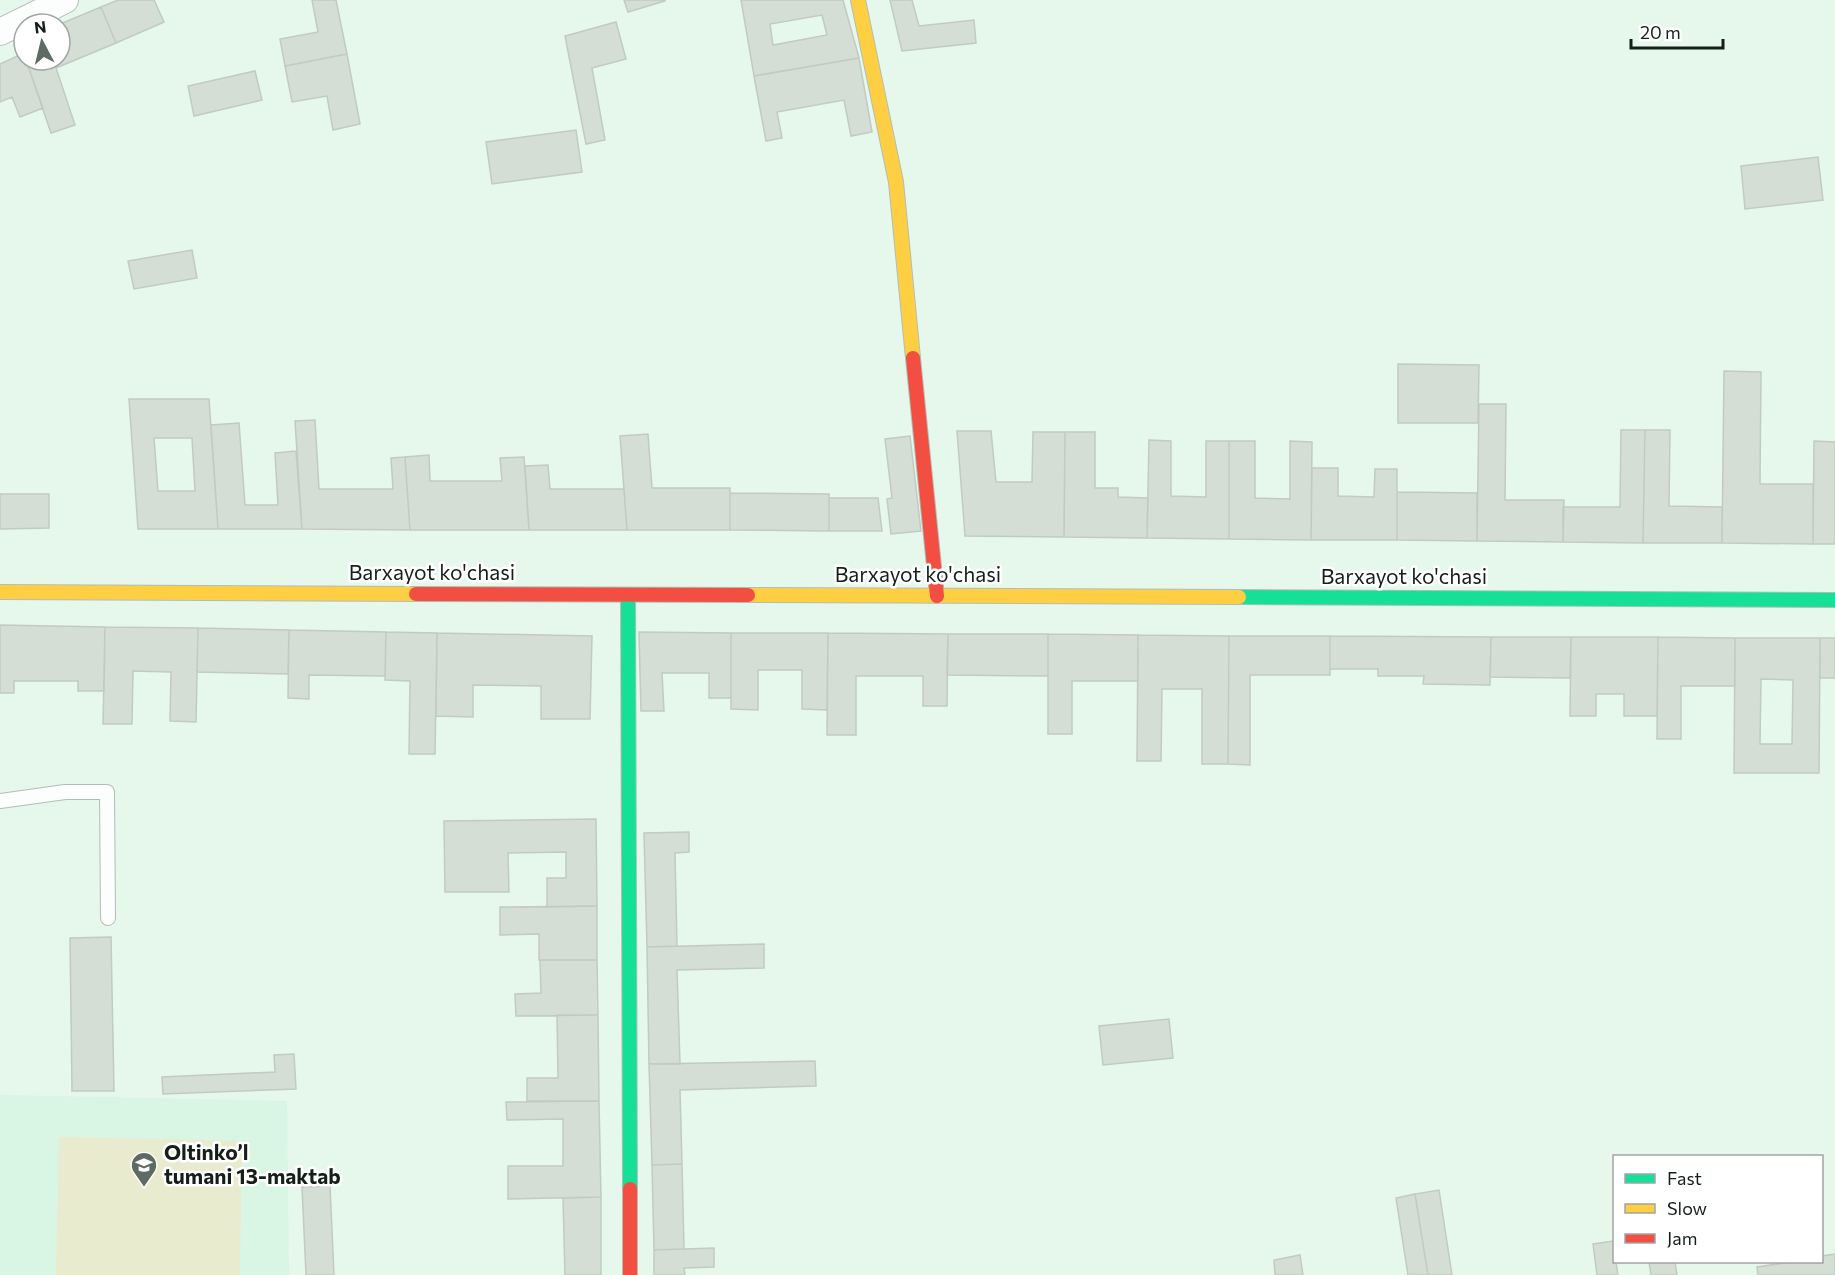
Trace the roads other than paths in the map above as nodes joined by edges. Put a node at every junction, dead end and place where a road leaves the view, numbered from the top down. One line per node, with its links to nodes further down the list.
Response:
1 (65, 0): 3 (street)
2 (858, 0): 6 (street)
3 (0, 32)
4 (0, 592): 5 (street, Barxayot ko'chasi)
5 (628, 595): 6 (street, Barxayot ko'chasi); 10 (street)
6 (937, 596): 7 (street, Barxayot ko'chasi)
7 (1835, 600)
8 (0, 801): 9 (lane)
9 (108, 918)
10 (630, 1275)

